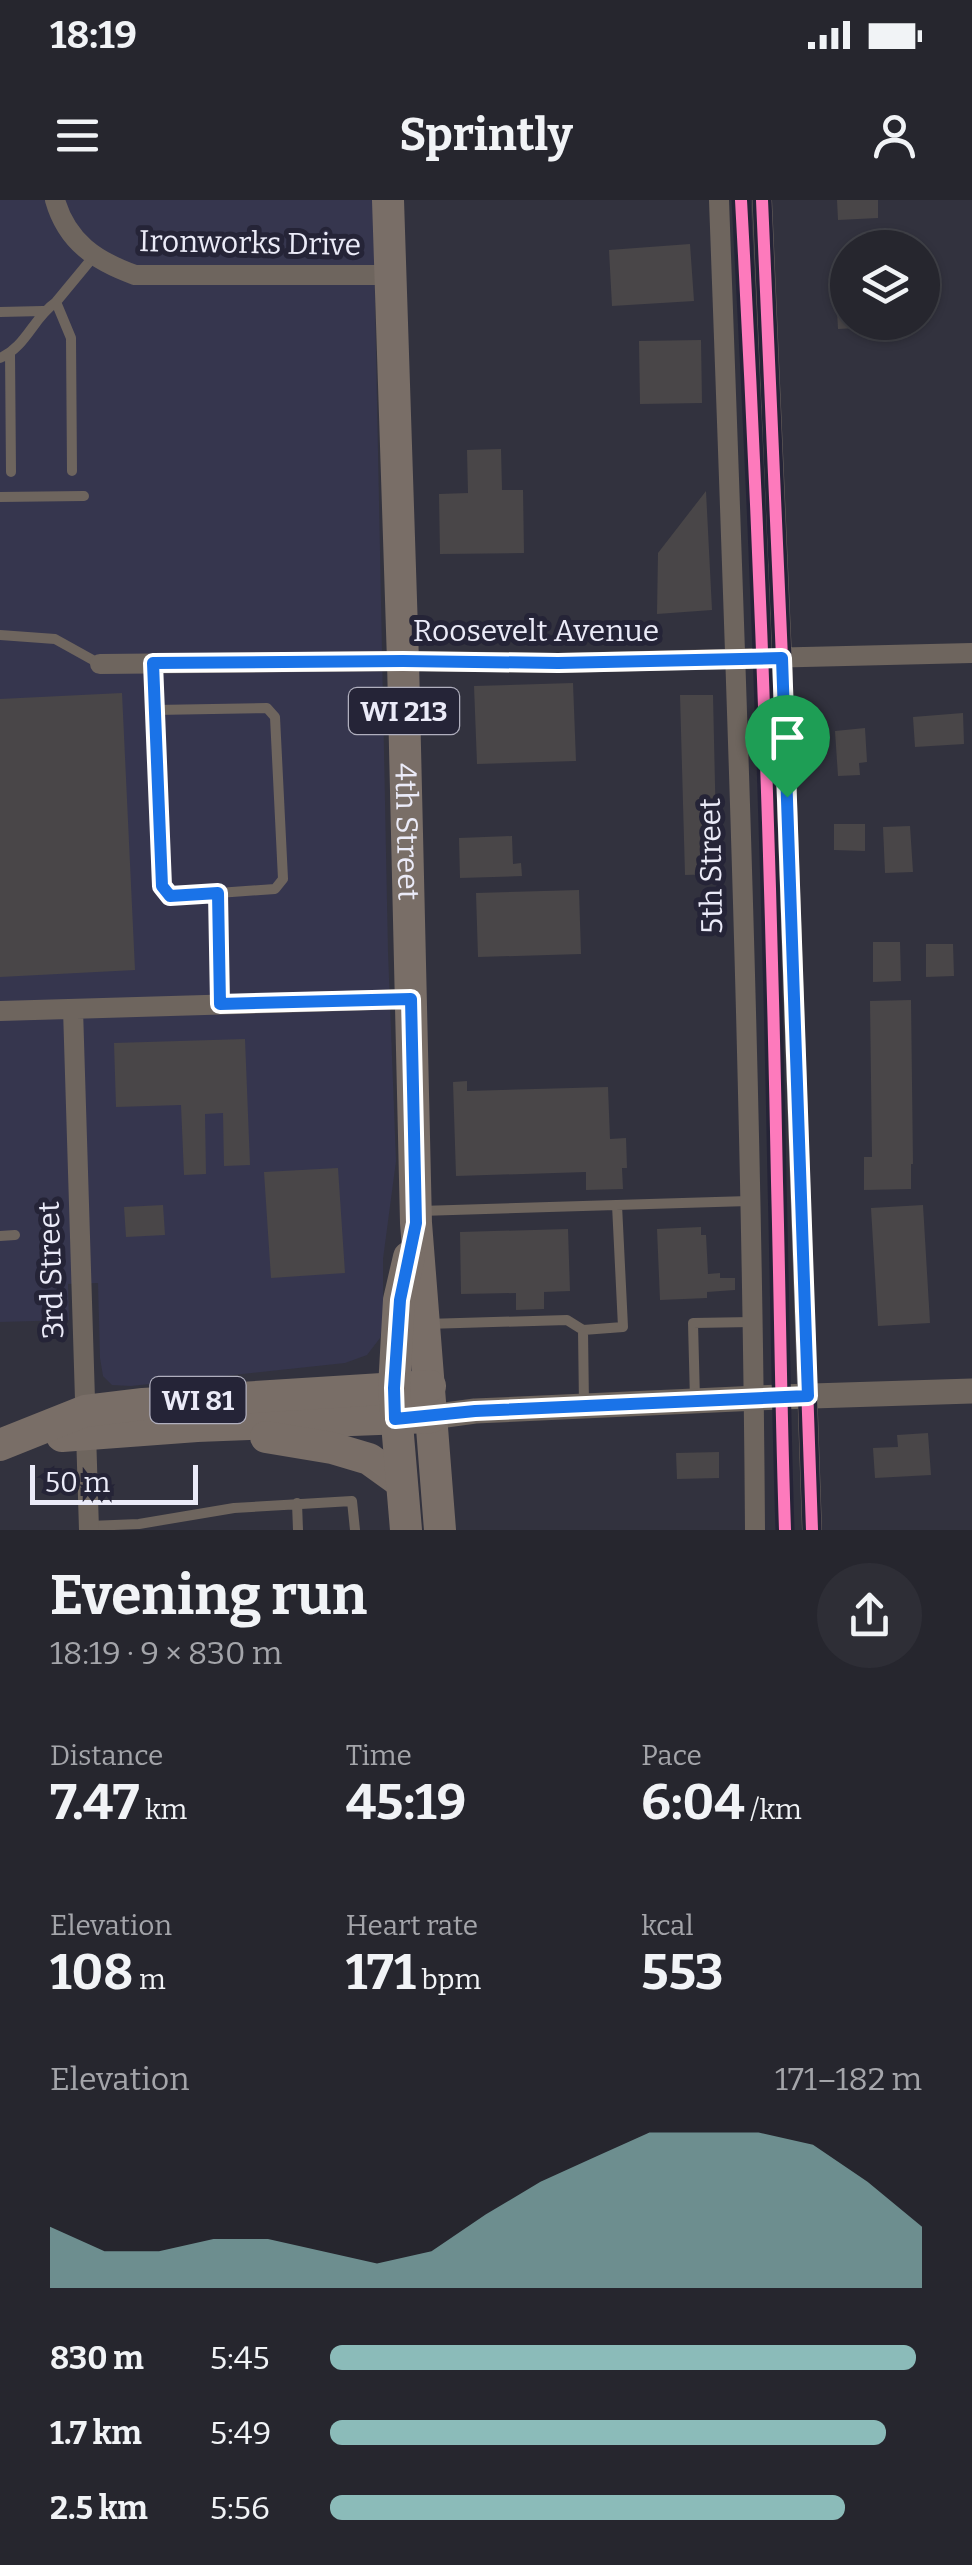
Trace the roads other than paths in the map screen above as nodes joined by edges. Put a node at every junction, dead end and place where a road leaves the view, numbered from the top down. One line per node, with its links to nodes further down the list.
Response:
1 (55, 200): 5 (street, Ironworks Drive)
2 (388, 200): 6 (main road, 4th Street / WI 213)
3 (719, 200): 18 (street, 5th Street)
4 (762, 200): 17 (street)
5 (94, 255): 6 (street, Ironworks Drive); 7 (lane)
6 (390, 274): 19 (main road, 4th Street / WI 213)
7 (56, 302): 8 (lane); 12 (lane)
8 (43, 310): 9 (lane); 10 (lane)
9 (0, 312)
10 (4, 359): 11 (lane)
11 (11, 472)
12 (72, 472)
13 (84, 496): 14 (lane)
14 (0, 497)
15 (0, 635): 21 (lane)
16 (972, 653): 17 (street, Roosevelt Avenue)
17 (782, 658): 18 (street, Roosevelt Avenue); 37 (street)
18 (736, 659): 19 (street, Roosevelt Avenue); 28 (street, 5th Street)
19 (403, 661): 20 (street, Roosevelt Avenue); 24 (main road, 4th Street / WI 213)
20 (153, 663): 21 (street, Roosevelt Avenue); 22 (lane)
21 (100, 664)
22 (155, 710): 23 (lane); 23 (lane)
23 (218, 893): 25 (lane)
24 (411, 999): 25 (street); 30 (main road, 4th Street / WI 213)
25 (220, 1004): 26 (street)
26 (74, 1009): 27 (street); 43 (street, 3rd Street)
27 (0, 1011)
28 (749, 1201): 29 (lane); 33 (street, 5th Street)
29 (617, 1205): 30 (lane); 35 (lane)
30 (416, 1217): 34 (main road, 4th Street / WI 213); 41 (main road, 4th Street / WI 213)
31 (15, 1235): 32 (lane)
32 (0, 1236)
33 (752, 1322): 38 (street, 5th Street); 40 (lane)
34 (425, 1324): 35 (lane); 39 (main road, 4th Street / WI 213)
35 (583, 1330): 42 (lane)
36 (972, 1391): 37 (street)
37 (808, 1396): 38 (street); 54 (street)
38 (754, 1398): 40 (street); 53 (street, 5th Street)
39 (431, 1401): 41 (main road, WI 81); 42 (street); 52 (main road, 4th Street)
40 (695, 1401): 42 (street)
41 (395, 1404): 43 (main road, WI 81); 44 (main road, WI 81); 46 (main road, 4th Street)
42 (584, 1406)
43 (85, 1422): 44 (main road, WI 81); 45 (main road, WI 81); 48 (street, 3rd Street)
44 (197, 1426): 46 (main road)
45 (4, 1444)
46 (401, 1482): 51 (main road, 4th Street)
47 (297, 1504): 48 (lane); 49 (lane); 50 (lane)
48 (89, 1528)
49 (298, 1530)
50 (355, 1530)
51 (406, 1530)
52 (440, 1530)
53 (755, 1530)
54 (812, 1530)

